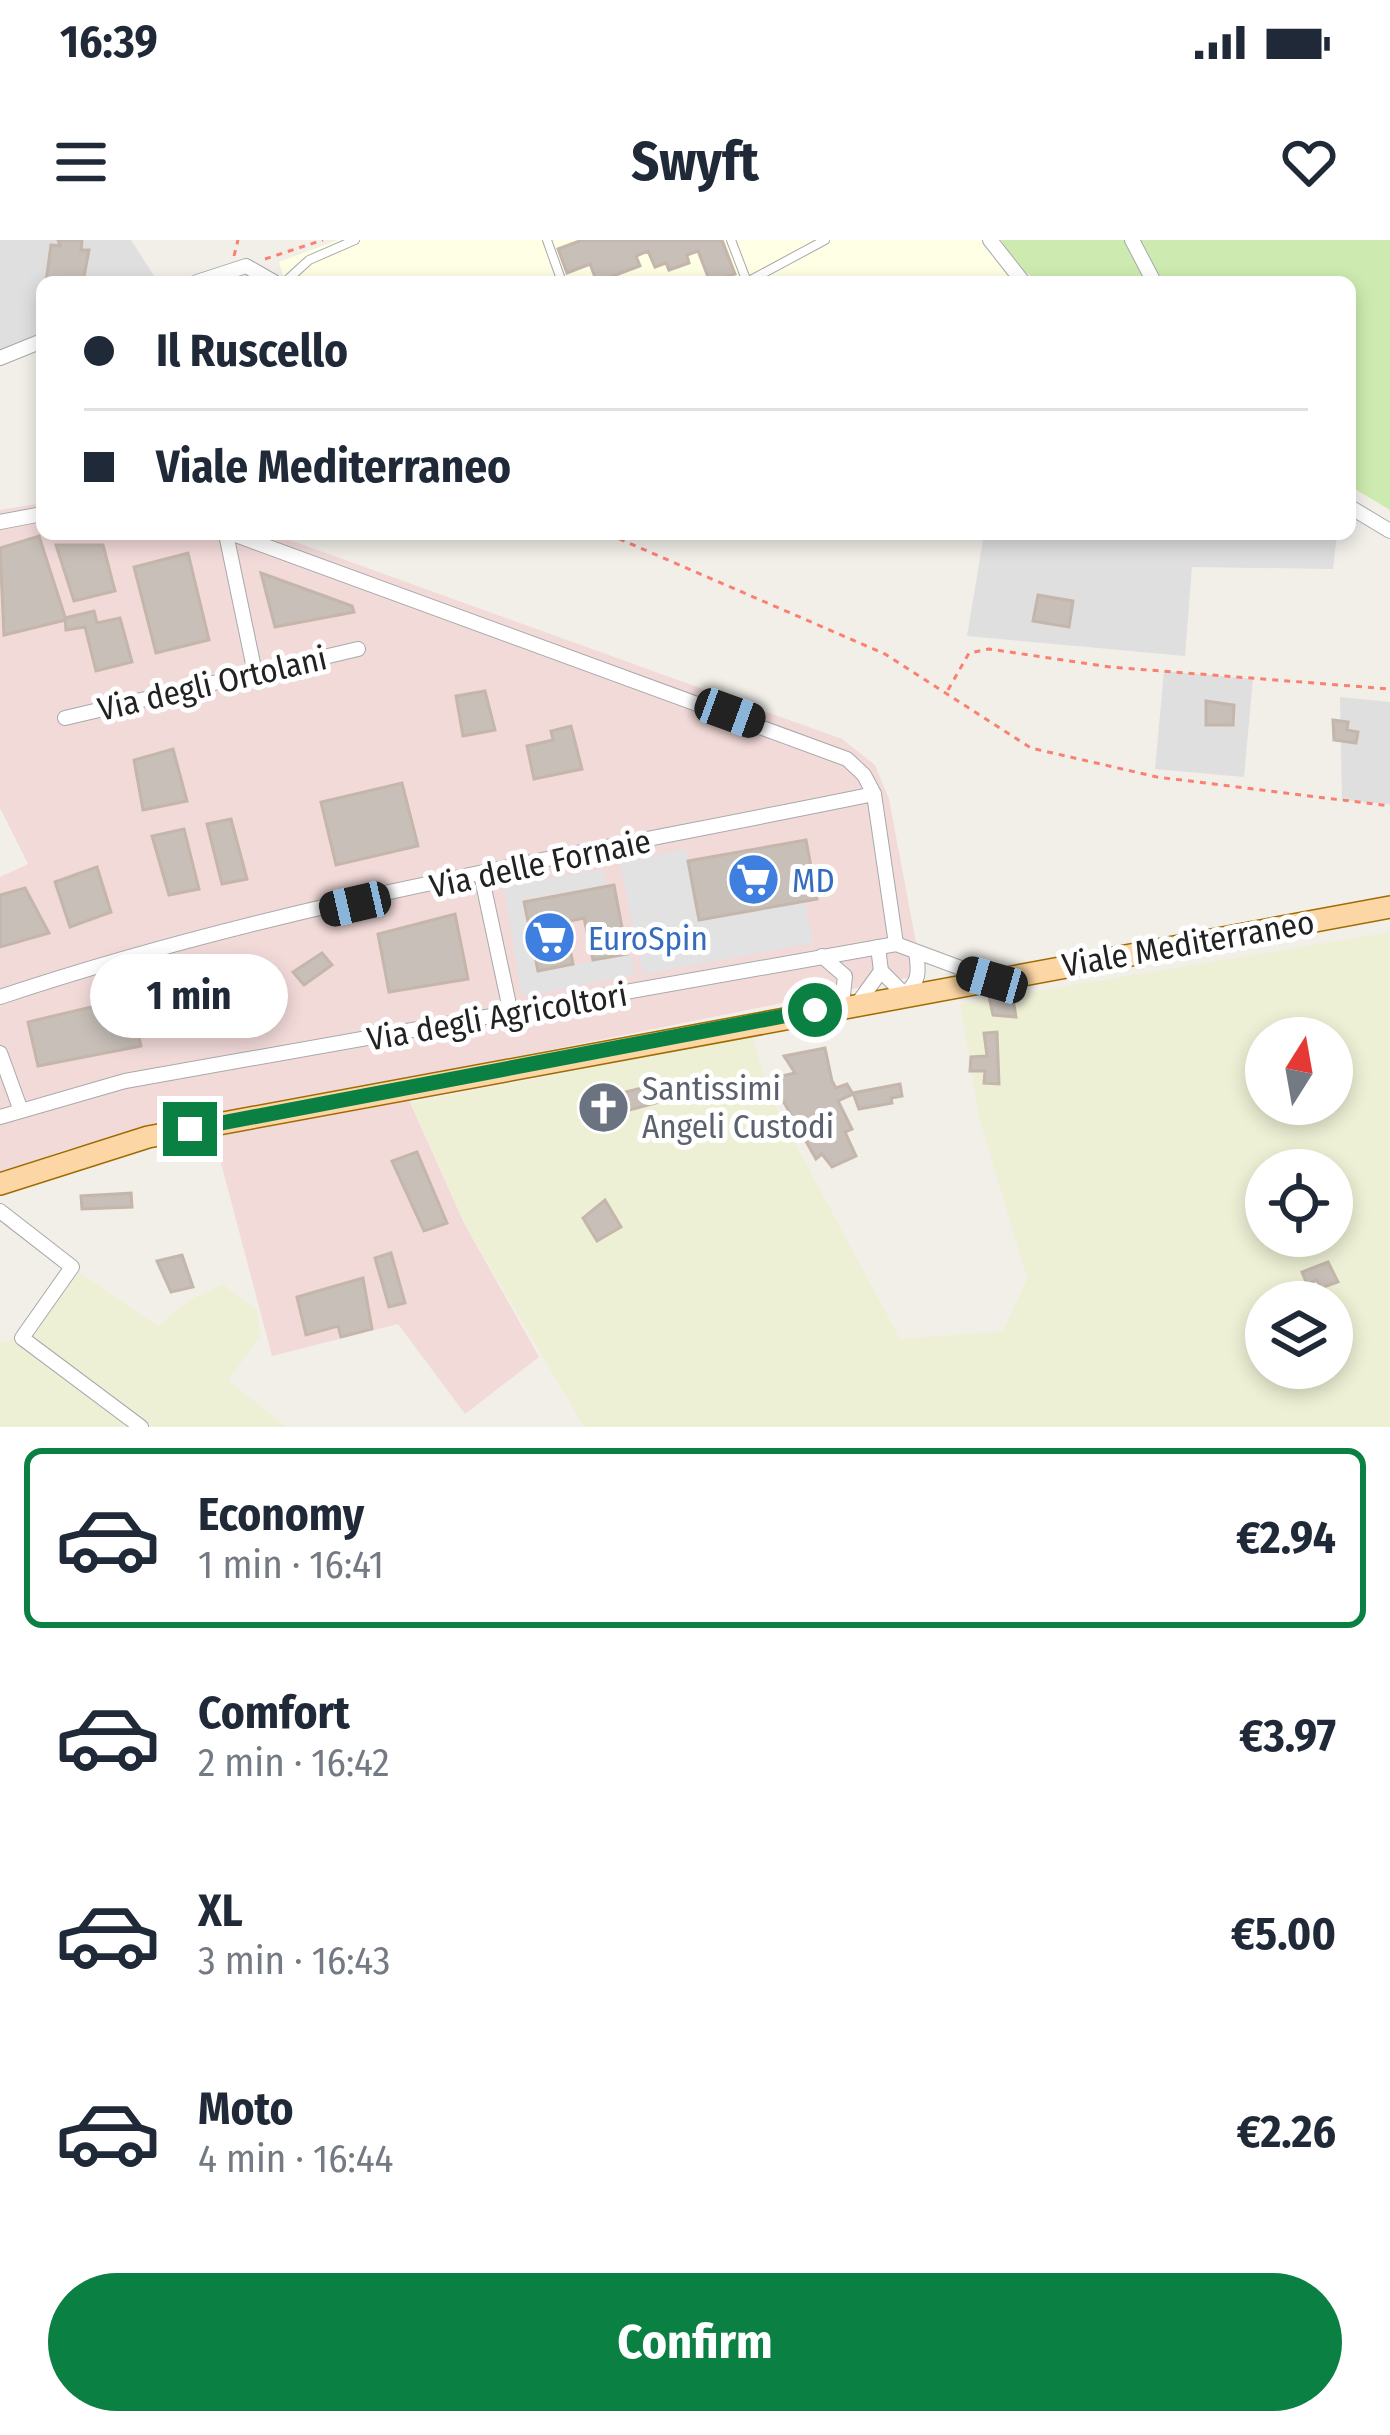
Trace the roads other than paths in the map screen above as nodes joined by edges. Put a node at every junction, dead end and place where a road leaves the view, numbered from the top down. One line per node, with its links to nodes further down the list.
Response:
1 (355, 240): 9 (lane)
2 (731, 240): 11 (lane)
3 (825, 240): 12 (lane)
4 (990, 240): 13 (street)
5 (1132, 240): 14 (street)
6 (551, 241): 10 (lane)
7 (215, 276): 8 (street)
8 (264, 276)
9 (292, 276)
10 (560, 276)
11 (745, 276)
12 (758, 276)
13 (1018, 276)
14 (1151, 276)
15 (36, 343): 16 (street)
16 (0, 358)
17 (1356, 510): 20 (street)
18 (36, 515): 19 (street)
19 (0, 522)
20 (1390, 531)
21 (230, 540): 24 (street)
22 (246, 540): 26 (street)
23 (358, 649): 24 (street, Via degli Ortolani)
24 (255, 673): 25 (street, Via degli Ortolani)
25 (65, 718)
26 (874, 794): 27 (street, Via delle Fornaie); 29 (street)
27 (481, 874): 36 (street, Via delle Fornaie); 39 (street)
28 (1390, 907): 34 (main road, Viale Mediterraneo)
29 (896, 944): 30 (street, Via degli Agricoltori); 31 (street)
30 (878, 947): 32 (street, Via degli Agricoltori); 33 (street)
31 (916, 952): 34 (street); 35 (street)
32 (822, 956): 38 (street); 39 (street, Via degli Agricoltori)
33 (880, 971): 35 (street); 37 (street)
34 (992, 980): 35 (main road, Viale Mediterraneo)
35 (904, 994): 37 (main road, Viale Mediterraneo)
36 (0, 997)
37 (857, 1003): 38 (main road, Viale Mediterraneo)
38 (831, 1007): 43 (main road, Viale Mediterraneo)
39 (511, 1014): 41 (street, Via degli Agricoltori)
40 (0, 1053): 41 (street)
41 (20, 1108): 42 (street, Via degli Agricoltori)
42 (0, 1118)
43 (0, 1184)
44 (0, 1211): 45 (street)
45 (141, 1427)

